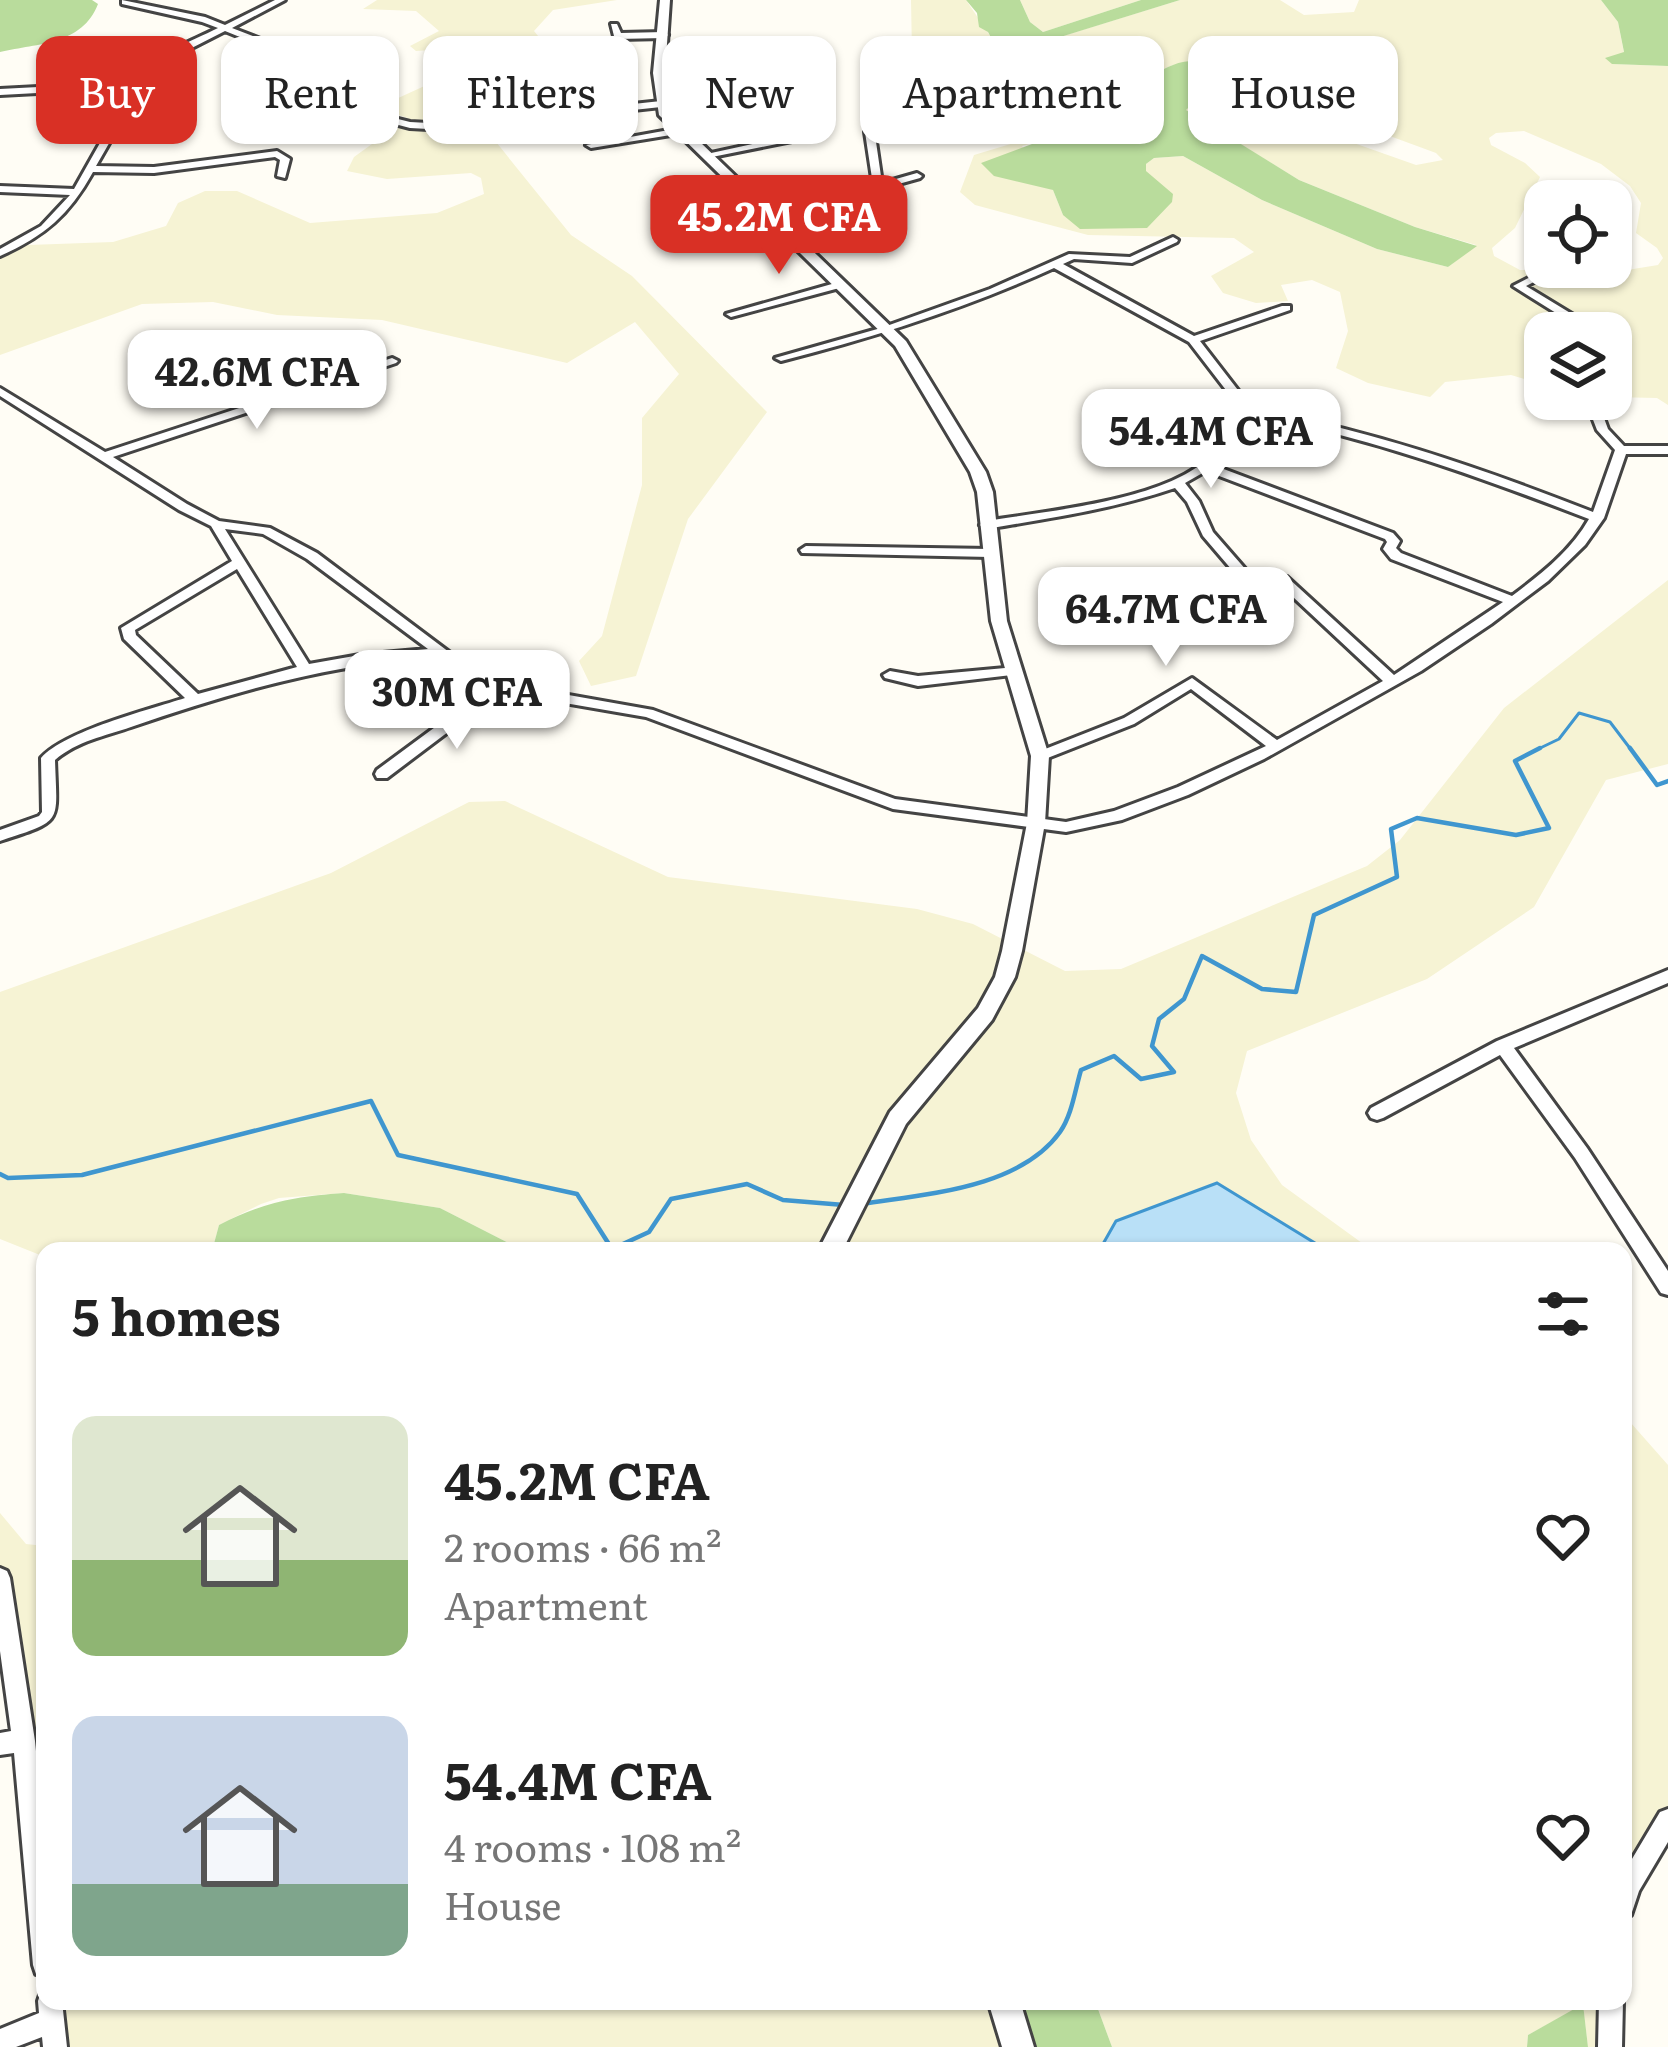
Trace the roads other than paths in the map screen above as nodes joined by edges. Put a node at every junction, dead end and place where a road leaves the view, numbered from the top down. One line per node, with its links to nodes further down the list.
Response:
1 (281, 0): 5 (street)
2 (665, 0): 6 (street)
3 (125, 2): 5 (street)
4 (614, 26): 6 (street)
5 (226, 28): 7 (street); 8 (street)
6 (664, 34): 11 (street)
7 (242, 36)
8 (197, 42)
9 (36, 90): 10 (street)
10 (0, 92)
11 (661, 104): 12 (street)
12 (399, 122)
13 (662, 134): 18 (street)
14 (105, 144): 20 (street)
15 (695, 144): 19 (street)
16 (764, 144): 19 (street)
17 (872, 144): 23 (street)
18 (591, 145)
19 (707, 155): 26 (street)
20 (88, 169): 21 (street); 25 (street)
21 (282, 176)
22 (917, 176): 23 (street)
23 (878, 186): 26 (street)
24 (0, 189): 25 (street)
25 (76, 192): 29 (street)
26 (765, 212): 27 (street); 32 (street)
27 (688, 230)
28 (1174, 240): 30 (street)
29 (0, 253)
30 (1053, 263): 36 (street); 37 (street)
31 (1524, 283): 34 (street)
32 (839, 285): 35 (street); 36 (street)
33 (1286, 308): 37 (street)
34 (1562, 312)
35 (730, 314)
36 (885, 330): 38 (street); 52 (street)
37 (1193, 340): 42 (street)
38 (781, 358)
39 (392, 361): 47 (street)
40 (0, 392): 41 (street)
41 (22, 405): 43 (street); 47 (street)
42 (1234, 409): 48 (street); 50 (street)
43 (0, 411)
44 (1599, 420): 45 (street)
45 (1621, 450): 46 (street); 50 (street)
46 (1668, 450)
47 (105, 456): 51 (street)
48 (1205, 466): 49 (street); 56 (street)
49 (1177, 482): 52 (street); 61 (street)
50 (1598, 518): 56 (street)
51 (216, 524): 55 (street); 57 (street)
52 (986, 525): 54 (street)
53 (806, 550): 54 (street)
54 (990, 554): 59 (street)
55 (240, 562): 58 (street); 63 (street)
56 (1512, 601): 61 (street)
57 (442, 653): 58 (street); 62 (street)
58 (304, 667): 63 (street)
59 (1016, 671): 60 (street); 65 (street)
60 (890, 675)
61 (1392, 681): 64 (street)
62 (499, 687): 66 (street); 67 (street)
63 (194, 698): 68 (street)
64 (1276, 746): 65 (street); 67 (street)
65 (1040, 756): 67 (street)
66 (382, 774)
67 (1036, 824): 72 (street)
68 (0, 836)
69 (1668, 976): 70 (street)
70 (1503, 1046): 71 (street); 73 (street)
71 (1377, 1113)
72 (836, 1238)
73 (1668, 1287)
74 (0, 1578): 75 (street)
75 (12, 1743): 78 (street)
76 (1668, 1820): 77 (street)
77 (1632, 1881)
78 (36, 1904)
79 (51, 2010): 82 (street); 83 (street)
80 (1007, 2010): 84 (street)
81 (1611, 2010): 85 (street)
82 (0, 2042)
83 (56, 2047)
84 (1018, 2047)
85 (1610, 2047)

